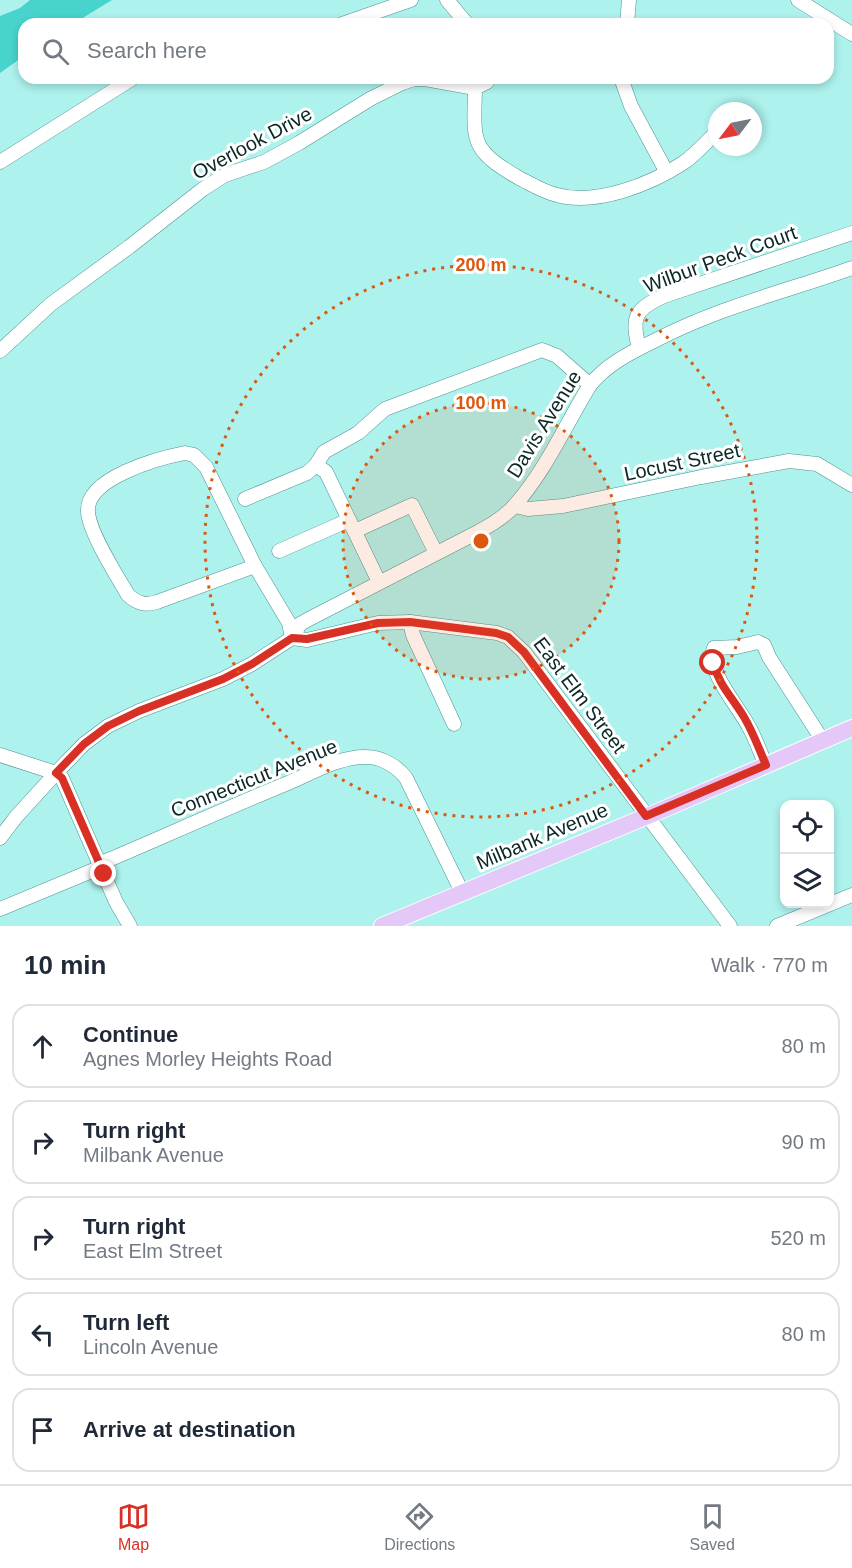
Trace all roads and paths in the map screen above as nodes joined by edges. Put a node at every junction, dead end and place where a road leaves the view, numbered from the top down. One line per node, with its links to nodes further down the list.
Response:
1 (411, 0): 5 (street)
2 (629, 0): 7 (street)
3 (798, 0): 8 (street)
4 (455, 2): 6 (street)
5 (359, 18)
6 (464, 18)
7 (628, 18)
8 (827, 18)
9 (834, 23): 10 (street)
10 (852, 34)
11 (124, 84): 18 (street)
12 (400, 84): 23 (street, Overlook Drive)
13 (453, 84): 16 (street, Overlook Drive)
14 (483, 84): 16 (street)
15 (623, 84): 19 (street)
16 (475, 88): 19 (street)
17 (708, 140): 19 (street)
18 (0, 162)
19 (666, 171)
20 (852, 233): 22 (street, Wilbur Peck Court)
21 (852, 268): 22 (street, Davis Avenue)
22 (639, 348): 24 (street, Davis Avenue)
23 (0, 351)
24 (590, 385): 25 (street); 28 (street, Davis Avenue)
25 (316, 465): 27 (street); 29 (street)
26 (852, 485): 28 (street, Locust Street)
27 (245, 499)
28 (514, 506): 31 (street, Davis Avenue)
29 (352, 526): 30 (street); 31 (street); 33 (street)
30 (279, 551)
31 (435, 553): 33 (street, Davis Avenue)
32 (255, 566): 32 (street); 35 (street)
33 (379, 582): 35 (street, Davis Avenue)
34 (410, 622): 35 (street, East Elm Street); 36 (street); 42 (street, East Elm Street)
35 (292, 638): 41 (street, East Elm Street)
36 (454, 724)
37 (852, 728): 38 (main road, Milbank Avenue)
38 (823, 741): 40 (main road, Milbank Avenue); 40 (street)
39 (0, 755): 41 (street)
40 (766, 765): 42 (main road, Milbank Avenue)
41 (56, 773): 43 (street, East Elm Street); 44 (street)
42 (646, 816): 45 (main road, Milbank Avenue); 50 (street, East Elm Street)
43 (0, 838)
44 (100, 865): 45 (street, Connecticut Avenue); 47 (street, Connecticut Avenue); 48 (street)
45 (462, 892): 49 (main road, Milbank Avenue)
46 (852, 895): 51 (street)
47 (0, 909)
48 (130, 926)
49 (382, 926)
50 (730, 926)
51 (777, 926)

